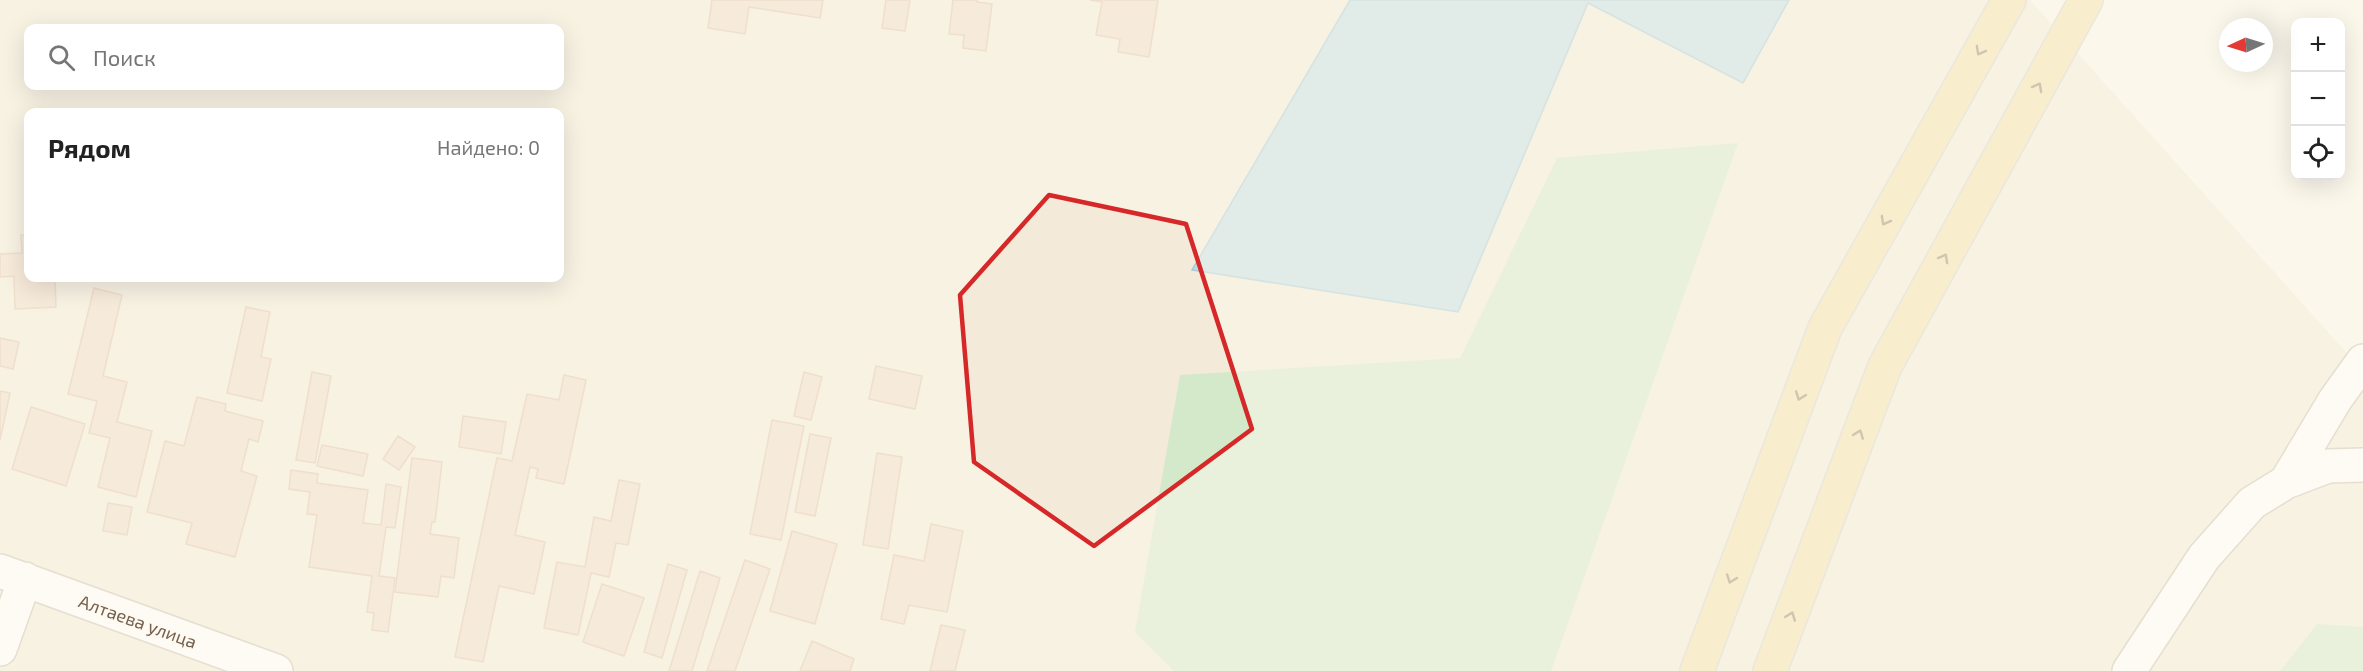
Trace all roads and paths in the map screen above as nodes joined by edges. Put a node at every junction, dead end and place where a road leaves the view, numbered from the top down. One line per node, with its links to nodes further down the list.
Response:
1 (2009, 0): 9 (main road, one-way to 9)
2 (2086, 0): 10 (main road, one-way to 2)
3 (2363, 361): 5 (street)
4 (2363, 465): 5 (street)
5 (2286, 482): 11 (street)
6 (12, 575): 7 (street); 8 (street, Алтаева улица)
7 (0, 649)
8 (276, 671)
9 (1697, 671)
10 (1770, 671)
11 (2129, 671)

